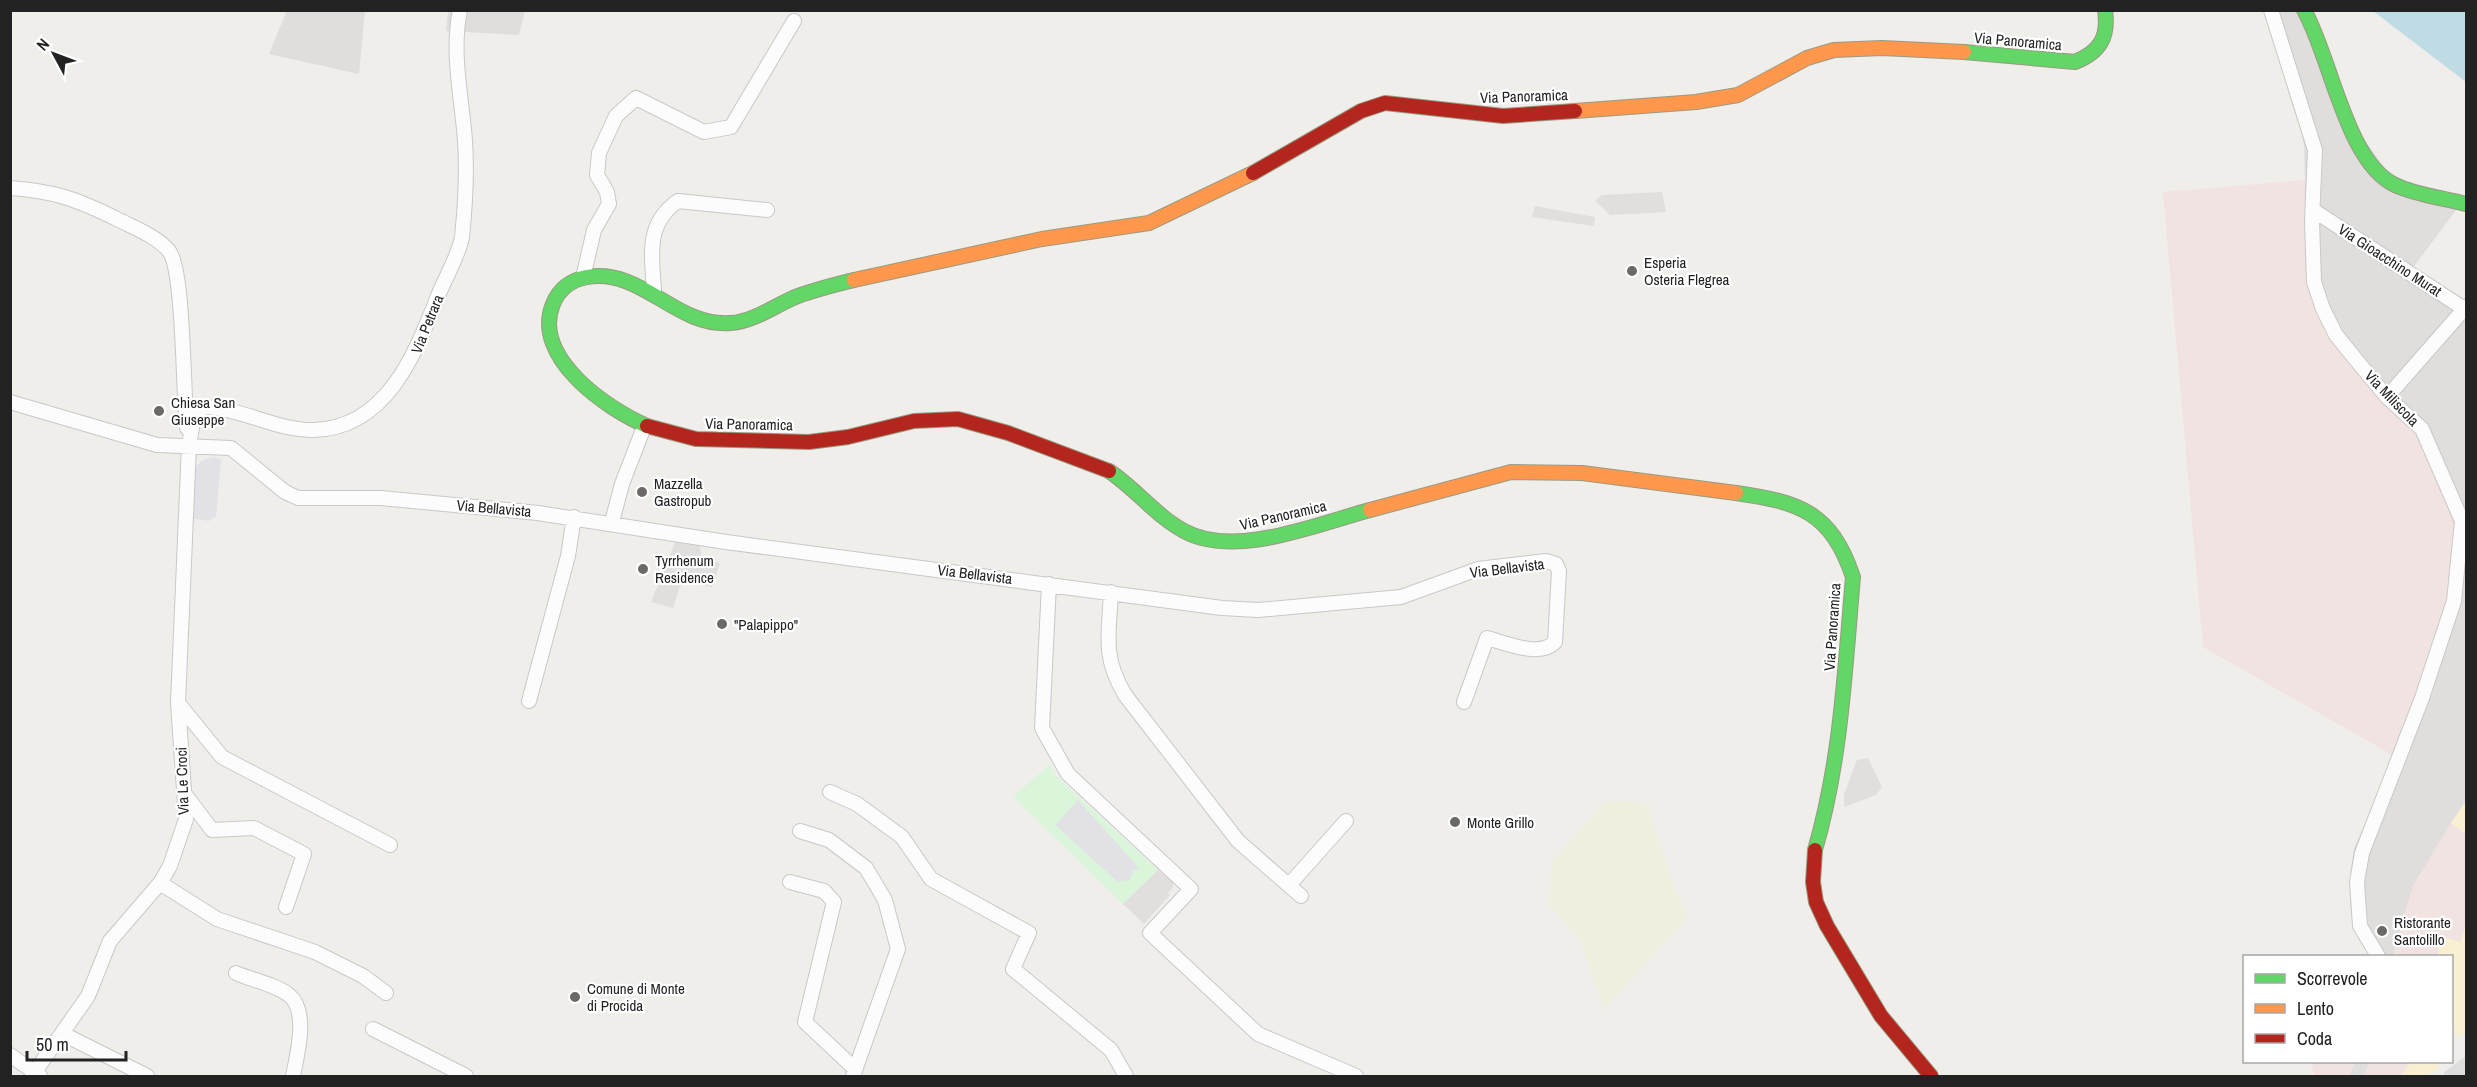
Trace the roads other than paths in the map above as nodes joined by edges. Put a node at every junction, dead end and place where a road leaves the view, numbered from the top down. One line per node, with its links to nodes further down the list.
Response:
1 (460, 10): 16 (street, Via Petrara)
2 (2105, 10): 11 (street, Via Panoramica)
3 (2271, 10): 9 (street, Via Miliscola)
4 (2304, 10): 7 (street)
5 (794, 21): 10 (street)
6 (10, 188): 16 (street)
7 (2466, 204)
8 (767, 210): 11 (street)
9 (2313, 210): 12 (street, Via Gioacchino Murat); 13 (street, Via Miliscola)
10 (583, 278): 11 (street, Via Panoramica); 15 (street, Via Panoramica)
11 (654, 291)
12 (2466, 309): 13 (street)
13 (2387, 397): 34 (street, Via Miliscola)
14 (10, 402): 16 (street, Via Bellavista)
15 (644, 427): 18 (street); 47 (street, Via Panoramica)
16 (189, 445): 17 (street, Via Bellavista); 23 (street, Via Le Croci)
17 (573, 517): 18 (street, Via Bellavista); 21 (street)
18 (612, 522): 19 (street, Via Bellavista)
19 (1049, 584): 20 (street, Via Bellavista); 46 (street)
20 (1111, 592): 22 (street, Via Bellavista); 31 (street)
21 (529, 701)
22 (1464, 702)
23 (178, 703): 25 (street, Via Le Croci); 28 (street)
24 (830, 792): 45 (street)
25 (184, 793): 30 (street, Via Le Croci); 33 (street)
26 (1346, 820): 31 (street)
27 (800, 831): 40 (street)
28 (390, 845)
29 (790, 882): 40 (street)
30 (160, 883): 36 (street); 38 (street, Via Le Croci)
31 (1289, 885): 32 (street)
32 (1301, 896)
33 (286, 907)
34 (2377, 955)
35 (236, 973): 43 (street)
36 (386, 993)
37 (373, 1029): 44 (street)
38 (63, 1034): 41 (street, Via Le Croci); 42 (street)
39 (12, 1057): 41 (street)
40 (854, 1073)
41 (35, 1075)
42 (147, 1077)
43 (293, 1077)
44 (466, 1077)
45 (1126, 1077)
46 (1356, 1077)
47 (1931, 1077)

